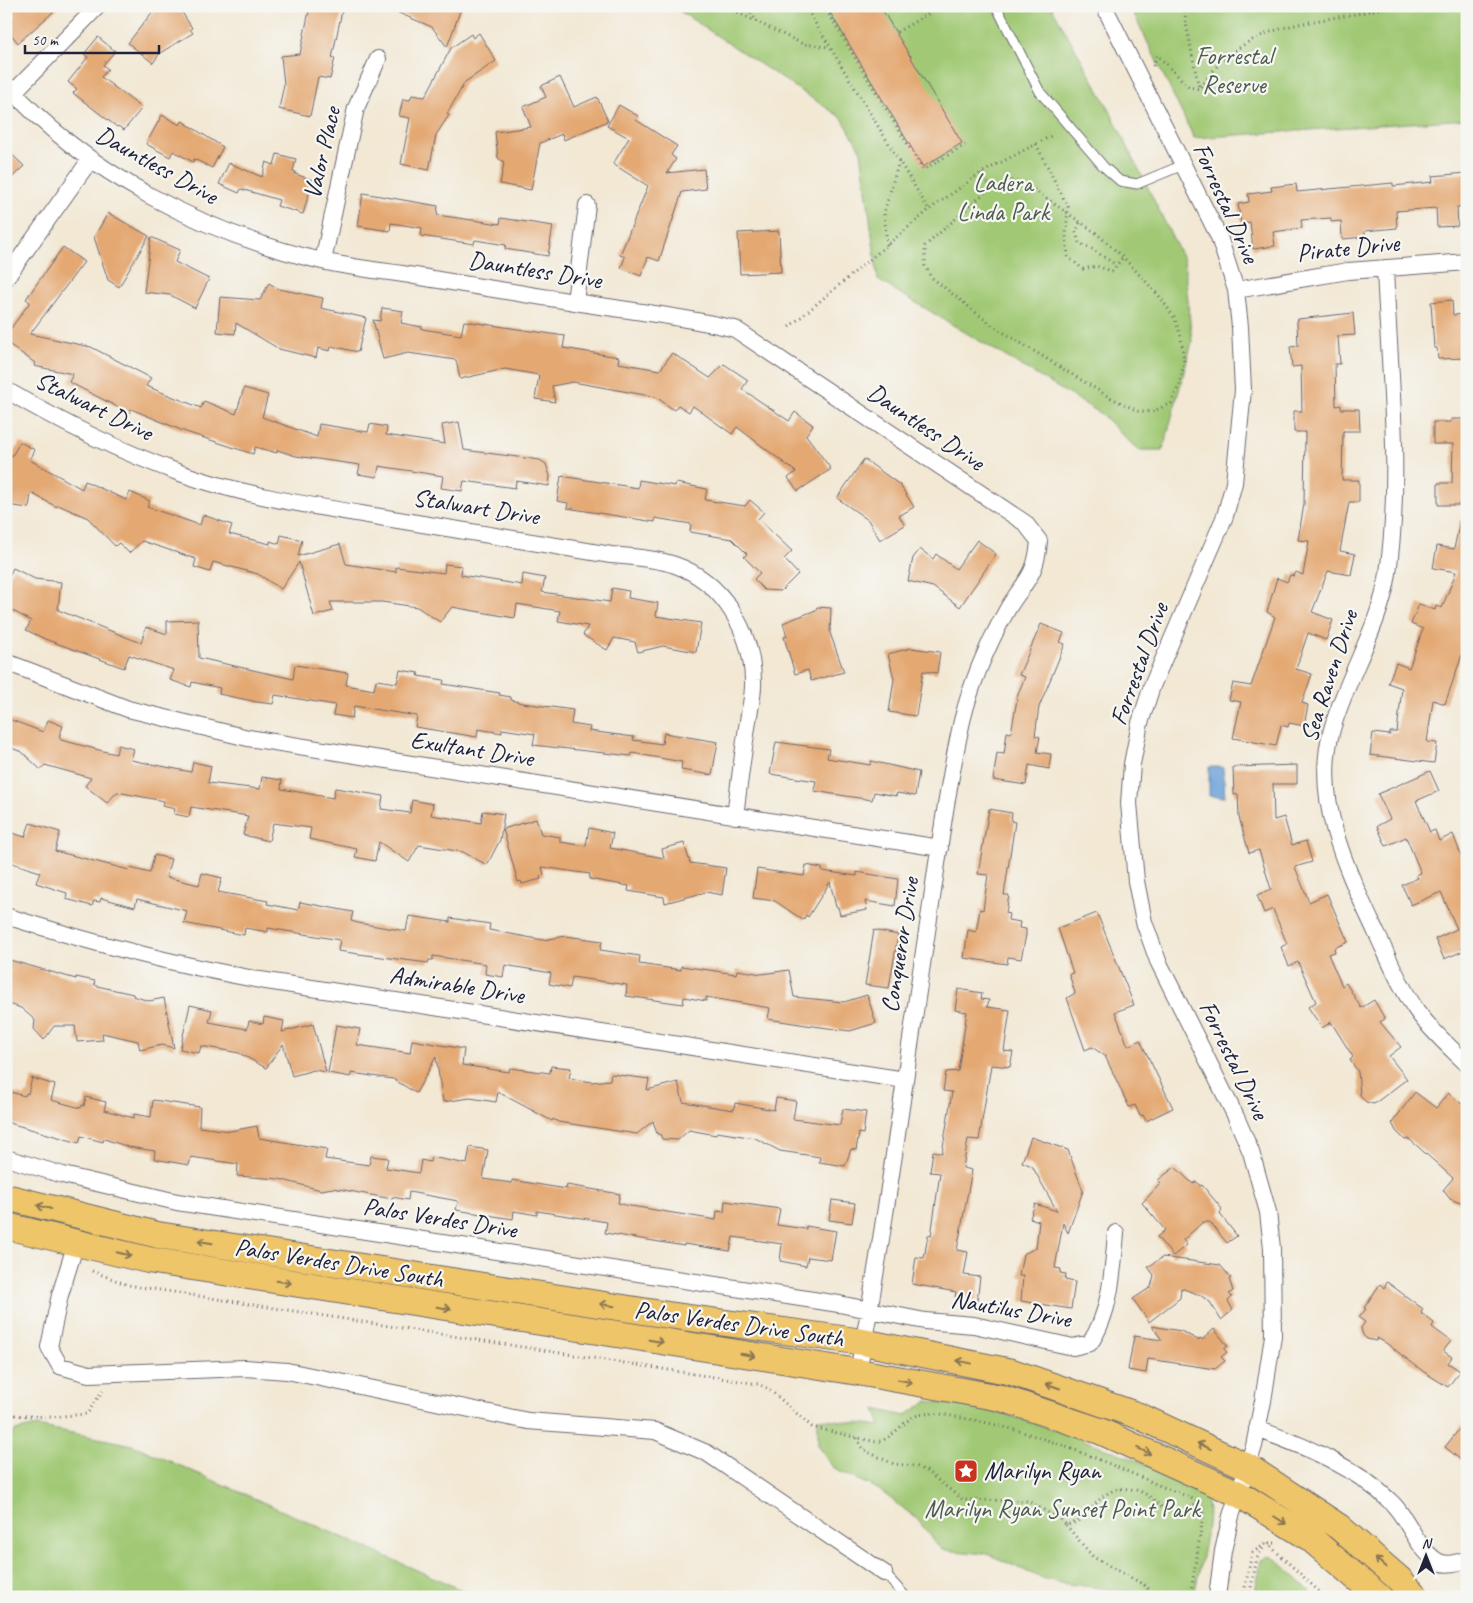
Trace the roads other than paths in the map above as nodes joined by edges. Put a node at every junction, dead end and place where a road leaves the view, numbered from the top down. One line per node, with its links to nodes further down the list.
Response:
1 (98, 6): 5 (street)
2 (996, 6): 7 (lane)
3 (1104, 6): 7 (street, Forrestal Drive)
4 (378, 59): 9 (street, Valor Place)
5 (10, 88): 6 (street, Dauntless Drive)
6 (90, 160): 9 (street, Dauntless Drive); 12 (street)
7 (1183, 165): 13 (street, Forrestal Drive)
8 (588, 205): 14 (street)
9 (323, 261): 14 (street, Dauntless Drive)
10 (1467, 262): 11 (street, Pirate Drive)
11 (1385, 268): 13 (street, Pirate Drive); 21 (street, Sea Raven Drive)
12 (6, 278)
13 (1236, 290): 32 (street, Forrestal Drive)
14 (575, 302): 16 (street, Dauntless Drive)
15 (6, 390): 18 (street, Stalwart Drive)
16 (1040, 541): 19 (street, Conqueror Drive)
17 (6, 662): 18 (street, Exultant Drive)
18 (735, 816): 19 (street, Exultant Drive)
19 (940, 848): 22 (street, Conqueror Drive)
20 (6, 916): 22 (street, Admirable Drive)
21 (1467, 1064)
22 (904, 1080): 29 (street, Conqueror Drive)
23 (6, 1158): 29 (street, Palos Verdes Drive)
24 (6, 1197): 25 (main road, Palos Verdes Drive South, one-way to 24)
25 (82, 1217): 28 (main road); 30 (main road, Palos Verdes Drive South, one-way to 25)
26 (6, 1226): 28 (main road, Palos Verdes Drive South)
27 (1116, 1233): 29 (street, Nautilus Drive)
28 (73, 1253): 31 (main road, Palos Verdes Drive South, one-way to 31); 36 (street)
29 (870, 1309): 30 (street, Conqueror Drive)
30 (863, 1342): 31 (street, Conqueror Drive); 33 (main road, Palos Verdes Drive South, one-way to 30)
31 (858, 1372): 34 (main road, Palos Verdes Drive South, one-way to 34)
32 (1257, 1429): 33 (street, Forrestal Drive); 35 (street)
33 (1248, 1467): 34 (street, Forrestal Drive); 40 (main road, Palos Verdes Drive South, one-way to 33)
34 (1238, 1494): 38 (street, Forrestal Drive); 39 (main road, Palos Verdes Drive South, one-way to 39)
35 (1467, 1559)
36 (884, 1573): 37 (lane)
37 (906, 1597)
38 (1218, 1597)
39 (1380, 1597)
40 (1416, 1597)

